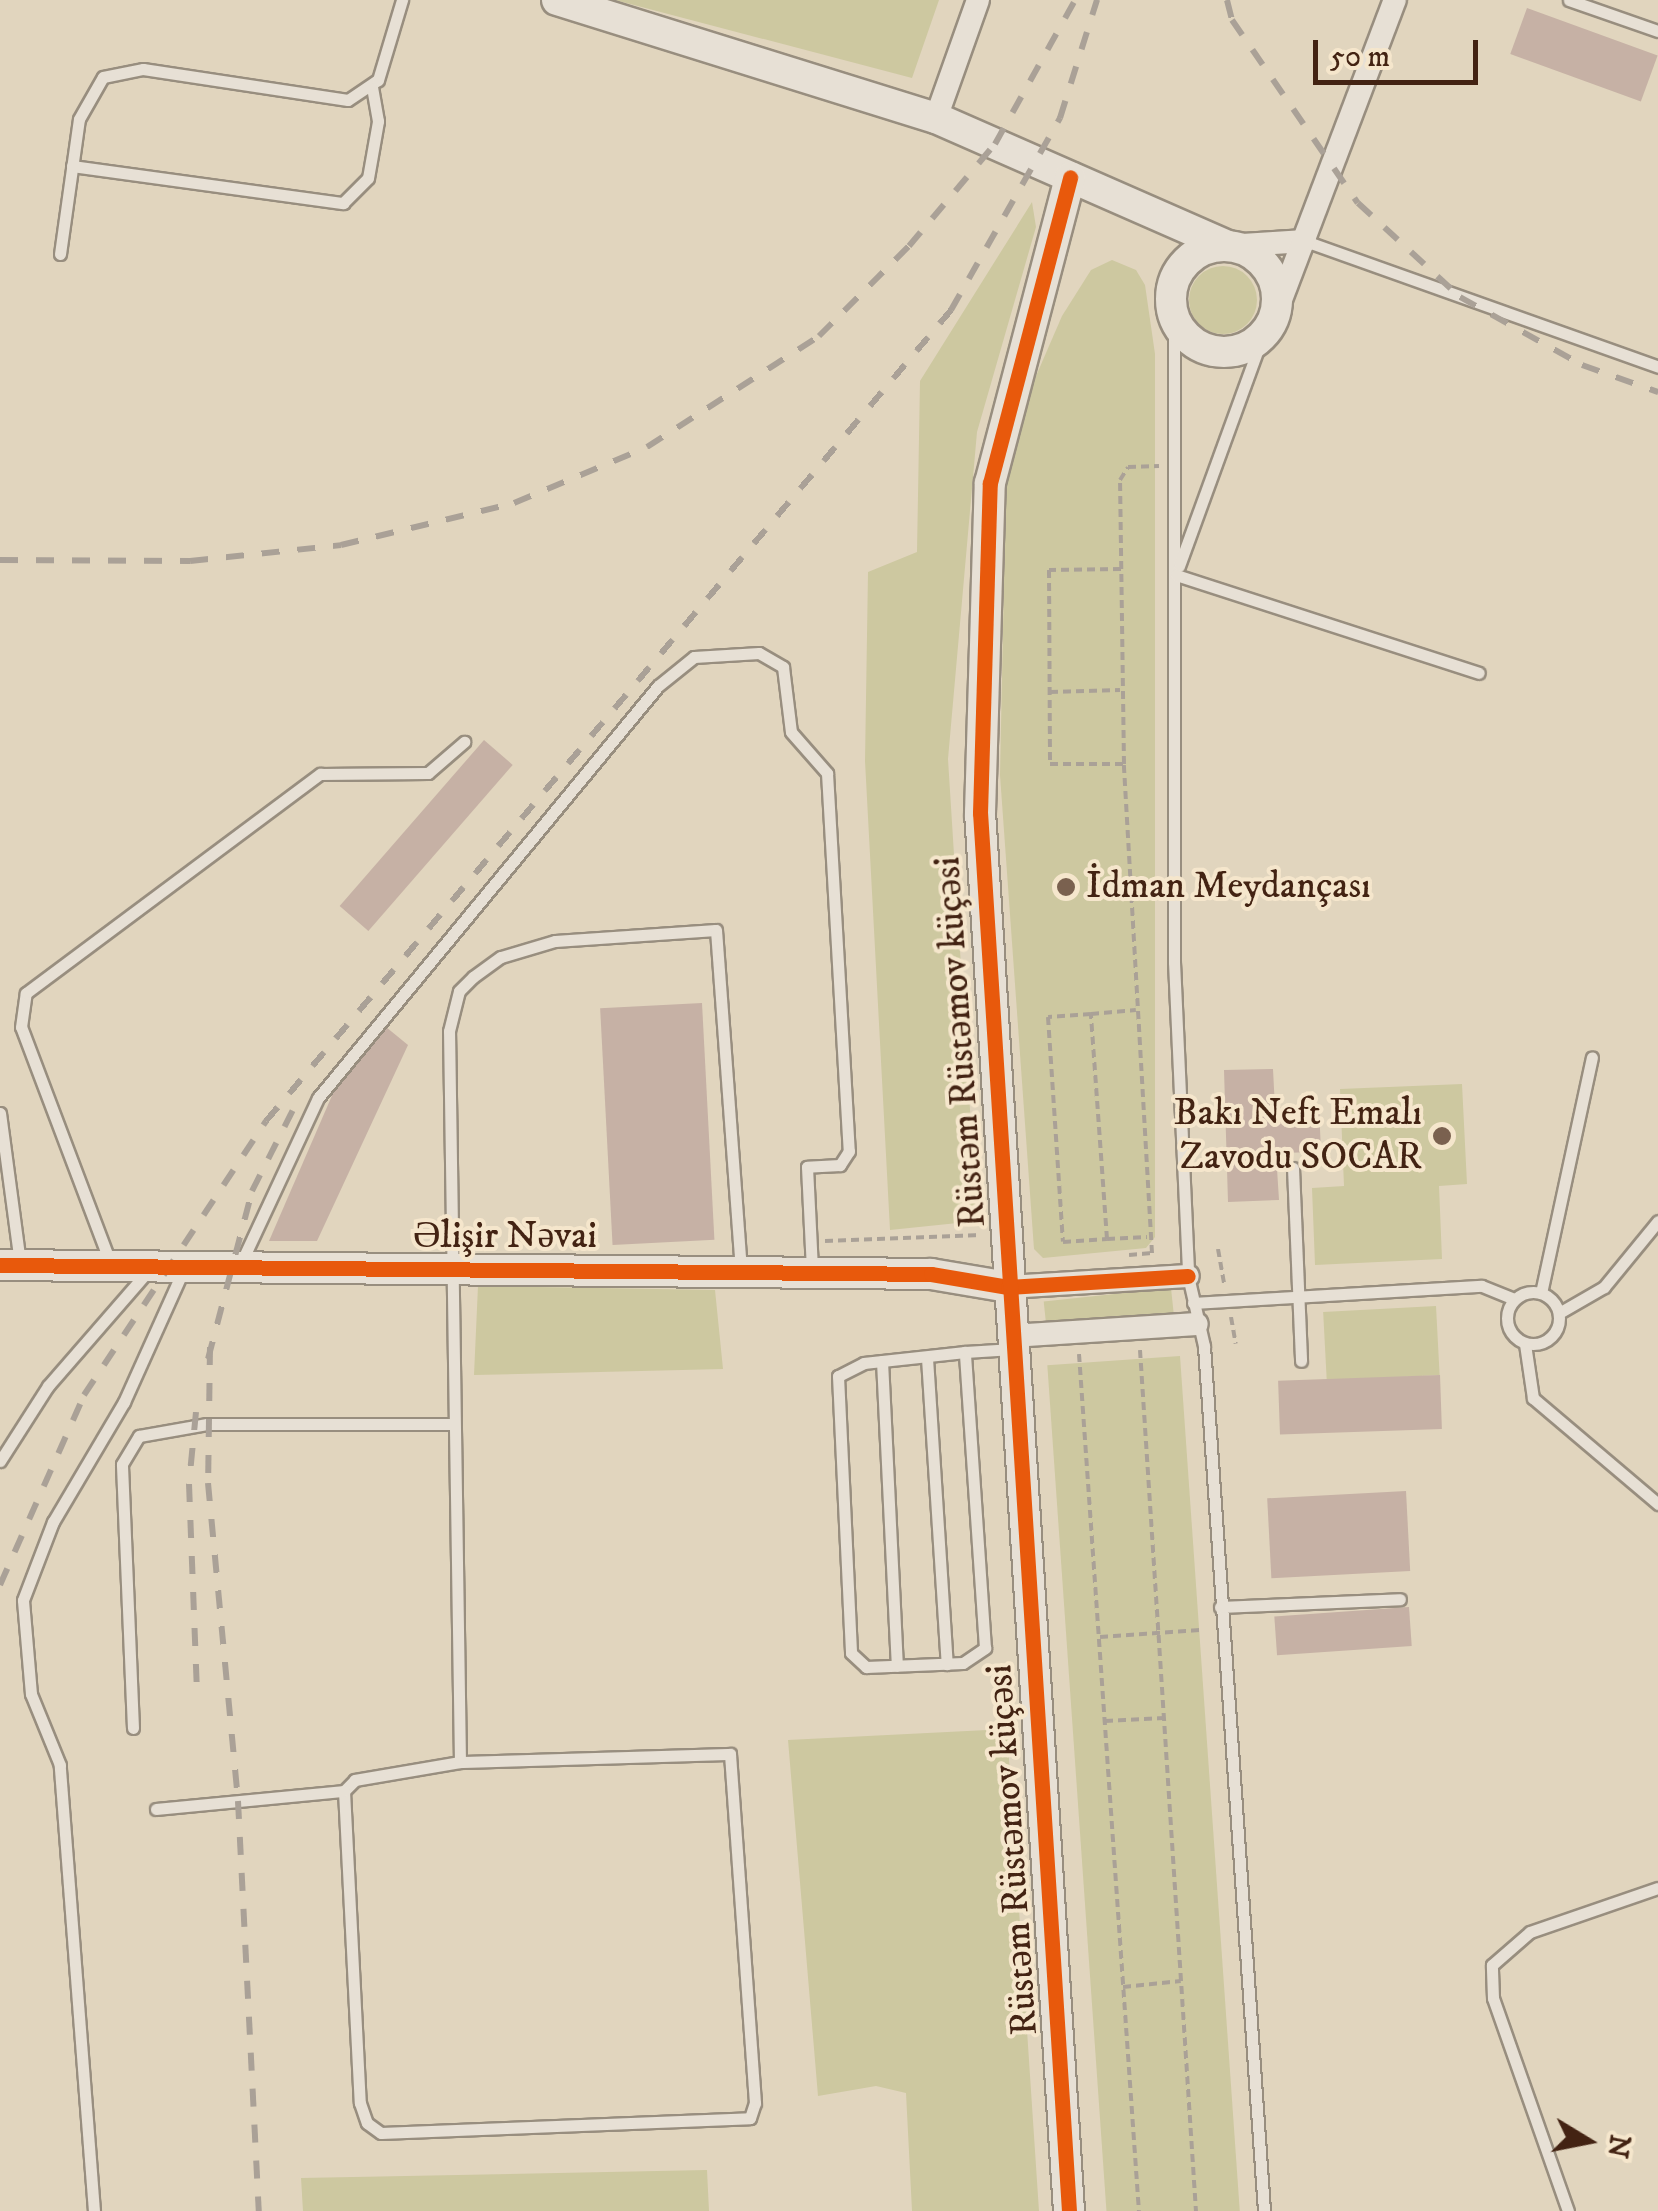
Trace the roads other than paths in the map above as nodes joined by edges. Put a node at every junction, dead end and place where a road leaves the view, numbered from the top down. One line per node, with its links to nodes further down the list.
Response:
1 (402, 0): 7 (lane)
2 (557, 0): 8 (street)
3 (978, 0): 8 (street)
4 (1395, 0): 11 (street)
5 (1569, 0): 6 (lane)
6 (1658, 31)
7 (372, 88): 9 (lane); 9 (lane)
8 (936, 118): 10 (street)
9 (72, 166): 13 (lane)
10 (1070, 177): 12 (street); 33 (street, Rüstəm Rüstəmov küçəsi)
11 (1304, 241): 12 (street); 15 (street); 16 (lane)
12 (1227, 246): 14 (street); 15 (street)
13 (60, 254)
14 (1174, 320): 15 (street); 17 (lane)
15 (1269, 326): 17 (lane)
16 (1658, 367)
17 (1176, 574): 18 (lane); 32 (lane)
18 (1479, 673)
19 (464, 742): 25 (lane)
20 (1592, 1057): 34 (lane)
21 (0, 1114): 24 (lane)
22 (1293, 1168): 35 (lane)
23 (1658, 1221): 37 (lane)
24 (10, 1265): 25 (street, Əlişir Nəvai)
25 (112, 1266): 26 (street, Əlişir Nəvai)
26 (152, 1266): 27 (street, Əlişir Nəvai); 46 (lane)
27 (185, 1266): 28 (street, Əlişir Nəvai); 57 (lane)
28 (240, 1267): 29 (street, Əlişir Nəvai); 31 (lane)
29 (451, 1269): 30 (street, Əlişir Nəvai); 30 (lane); 45 (lane)
30 (742, 1272): 31 (street, Əlişir Nəvai)
31 (812, 1273): 33 (street, Əlişir Nəvai)
32 (1188, 1276): 33 (street); 38 (lane)
33 (1008, 1287): 39 (street, Rüstəm Rüstəmov küçəsi)
34 (1541, 1293): 36 (lane); 37 (lane)
35 (1299, 1297): 36 (lane); 38 (lane); 44 (lane)
36 (1515, 1299): 40 (lane)
37 (1559, 1313): 40 (lane)
38 (1195, 1314): 39 (street); 49 (lane)
39 (1012, 1342): 41 (lane); 58 (street, Rüstəm Rüstəmov küçəsi)
40 (1525, 1344): 47 (lane)
41 (965, 1352): 42 (lane); 50 (lane)
42 (927, 1358): 43 (lane); 50 (lane)
43 (882, 1361): 51 (lane); 51 (lane)
44 (1301, 1361)
45 (453, 1424): 52 (lane); 53 (lane)
46 (0, 1461)
47 (1658, 1504)
48 (1400, 1599): 49 (lane)
49 (1220, 1608): 59 (lane)
50 (947, 1664): 51 (lane)
51 (898, 1666)
52 (133, 1728)
53 (460, 1762): 54 (lane); 54 (lane)
54 (344, 1790): 55 (lane)
55 (156, 1809)
56 (1658, 1888): 60 (lane)
57 (94, 2211)
58 (1068, 2211)
59 (1264, 2211)
60 (1568, 2211)

